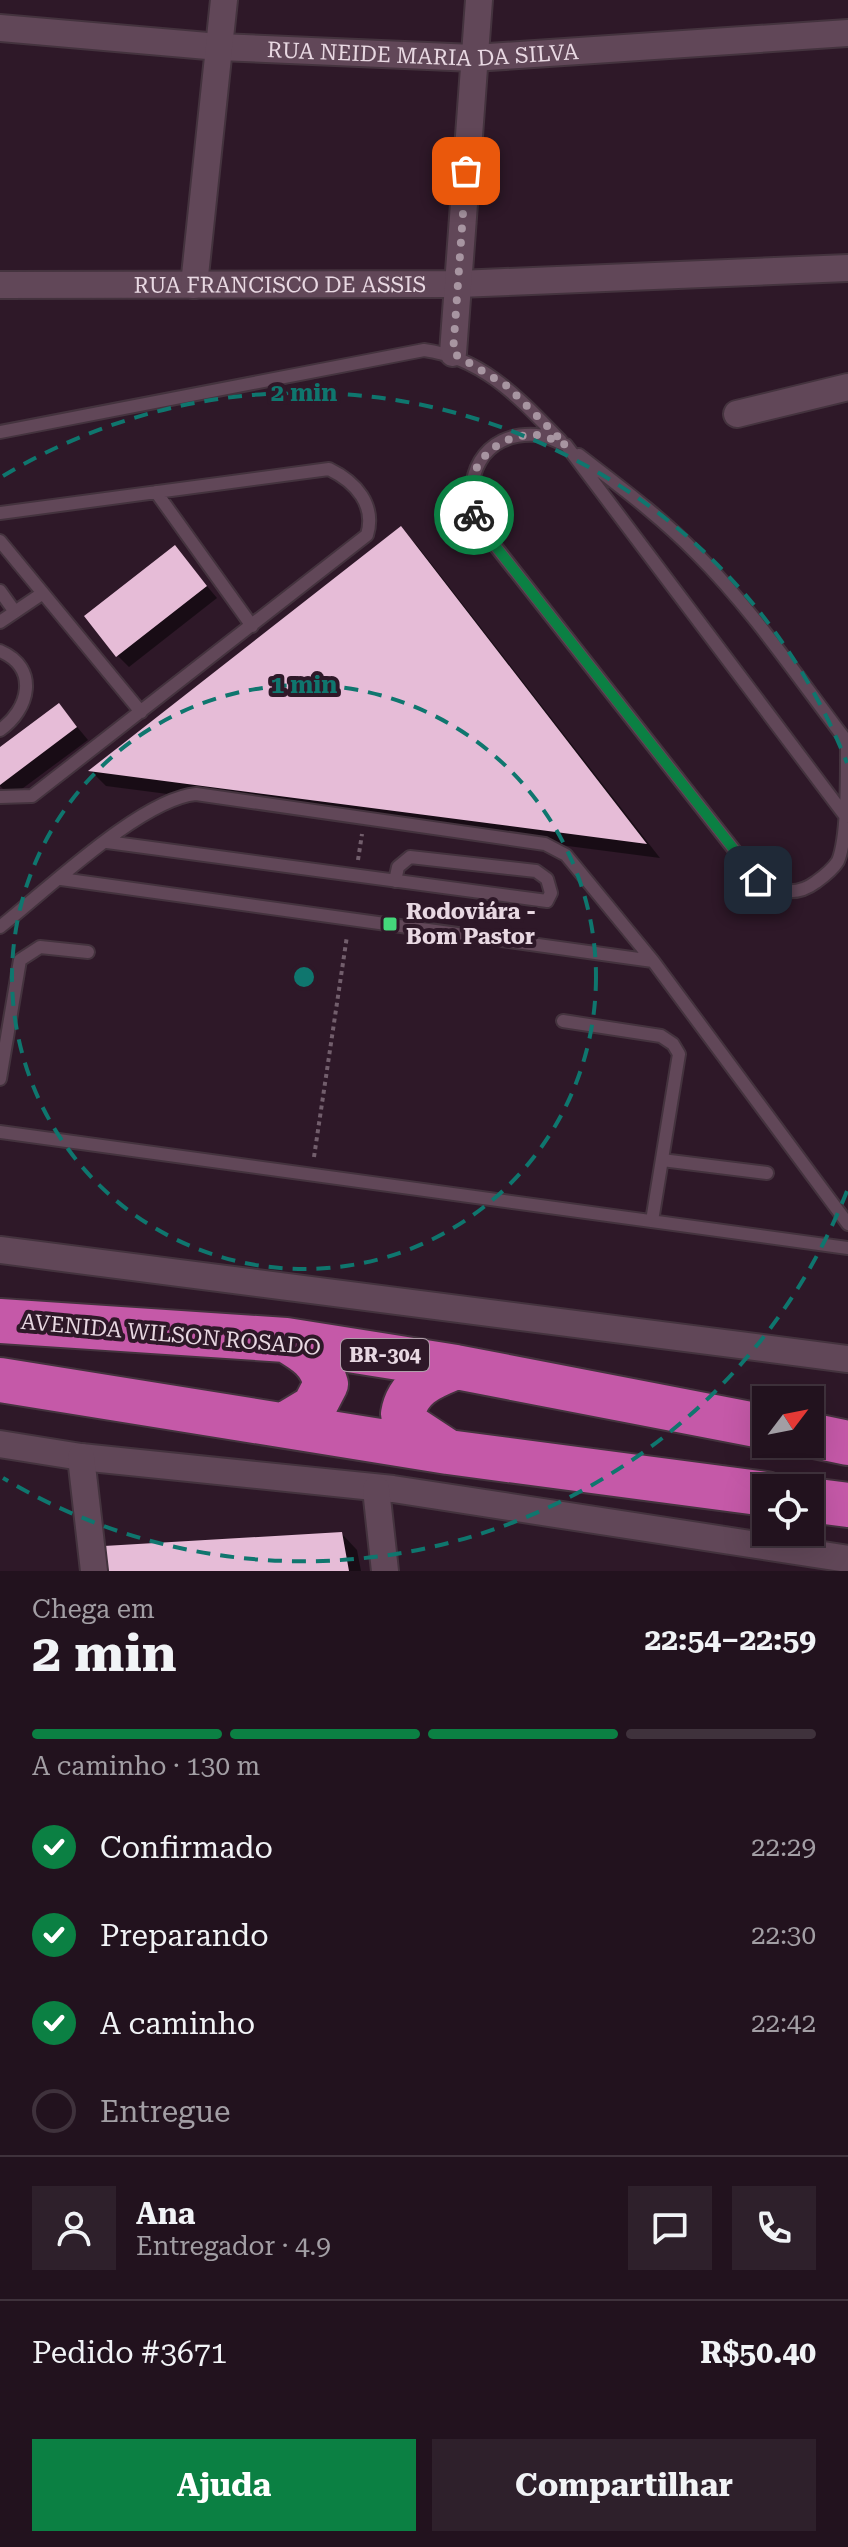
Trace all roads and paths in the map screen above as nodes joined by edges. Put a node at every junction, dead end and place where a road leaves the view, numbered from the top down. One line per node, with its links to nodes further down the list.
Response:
1 (224, 0): 5 (street)
2 (479, 0): 6 (street)
3 (0, 28): 5 (street, RUA NEIDE MARIA DA SILVA)
4 (848, 33): 6 (street, RUA NEIDE MARIA DA SILVA)
5 (219, 47): 6 (street, RUA NEIDE MARIA DA SILVA); 10 (street)
6 (474, 58): 8 (street)
7 (848, 268): 8 (street, RUA FRANCISCO DE ASSIS)
8 (458, 284): 10 (street, RUA FRANCISCO DE ASSIS); 11 (street)
9 (0, 285): 10 (street, RUA FRANCISCO DE ASSIS)
10 (194, 285)
11 (453, 353): 14 (lane); 15 (lane)
12 (848, 387): 13 (street)
13 (737, 414)
14 (0, 432)
15 (566, 445): 27 (lane); 29 (lane); 29 (lane)
16 (156, 492): 17 (lane); 23 (lane); 23 (lane)
17 (0, 513)
18 (0, 541): 20 (lane)
19 (0, 591): 21 (lane)
20 (43, 593): 21 (lane); 25 (lane)
21 (15, 612): 22 (lane)
22 (0, 622)
23 (252, 626): 25 (lane)
24 (0, 651): 26 (lane)
25 (141, 712): 28 (lane)
26 (0, 730)
27 (848, 743): 29 (lane)
28 (0, 797)
29 (846, 817)
30 (365, 818): 31 (lane); 32 (path); 38 (lane)
31 (107, 842): 32 (lane); 33 (lane)
32 (356, 876): 34 (lane)
33 (61, 879): 35 (lane); 36 (lane)
34 (395, 881): 34 (lane)
35 (350, 919): 38 (lane); 44 (path)
36 (0, 927)
37 (88, 952): 40 (lane)
38 (653, 961): 46 (lane)
39 (563, 1021): 42 (lane)
40 (0, 1079)
41 (0, 1132): 44 (lane)
42 (662, 1160): 43 (lane); 45 (lane)
43 (767, 1173)
44 (311, 1174): 45 (lane)
45 (652, 1221): 47 (lane)
46 (848, 1224)
47 (848, 1248)
48 (0, 1250): 51 (street)
49 (0, 1321): 50 (highway, AVENIDA WILSON ROSADO / BR-304)
50 (286, 1340): 52 (highway, AVENIDA WILSON ROSADO / BR-304); 55 (highway)
51 (848, 1359)
52 (456, 1367): 54 (highway, AVENIDA WILSON ROSADO / BR-304); 59 (highway)
53 (0, 1380): 55 (highway)
54 (752, 1424)
55 (284, 1425): 59 (highway)
56 (824, 1438): 57 (highway)
57 (848, 1443)
58 (0, 1444): 60 (street)
59 (448, 1452): 62 (highway)
60 (81, 1457): 61 (street); 66 (street)
61 (384, 1489): 65 (street); 67 (street); 68 (street)
62 (752, 1492)
63 (824, 1502): 64 (highway)
64 (848, 1505)
65 (848, 1559)
66 (94, 1571)
67 (385, 1571)
68 (401, 1571)

